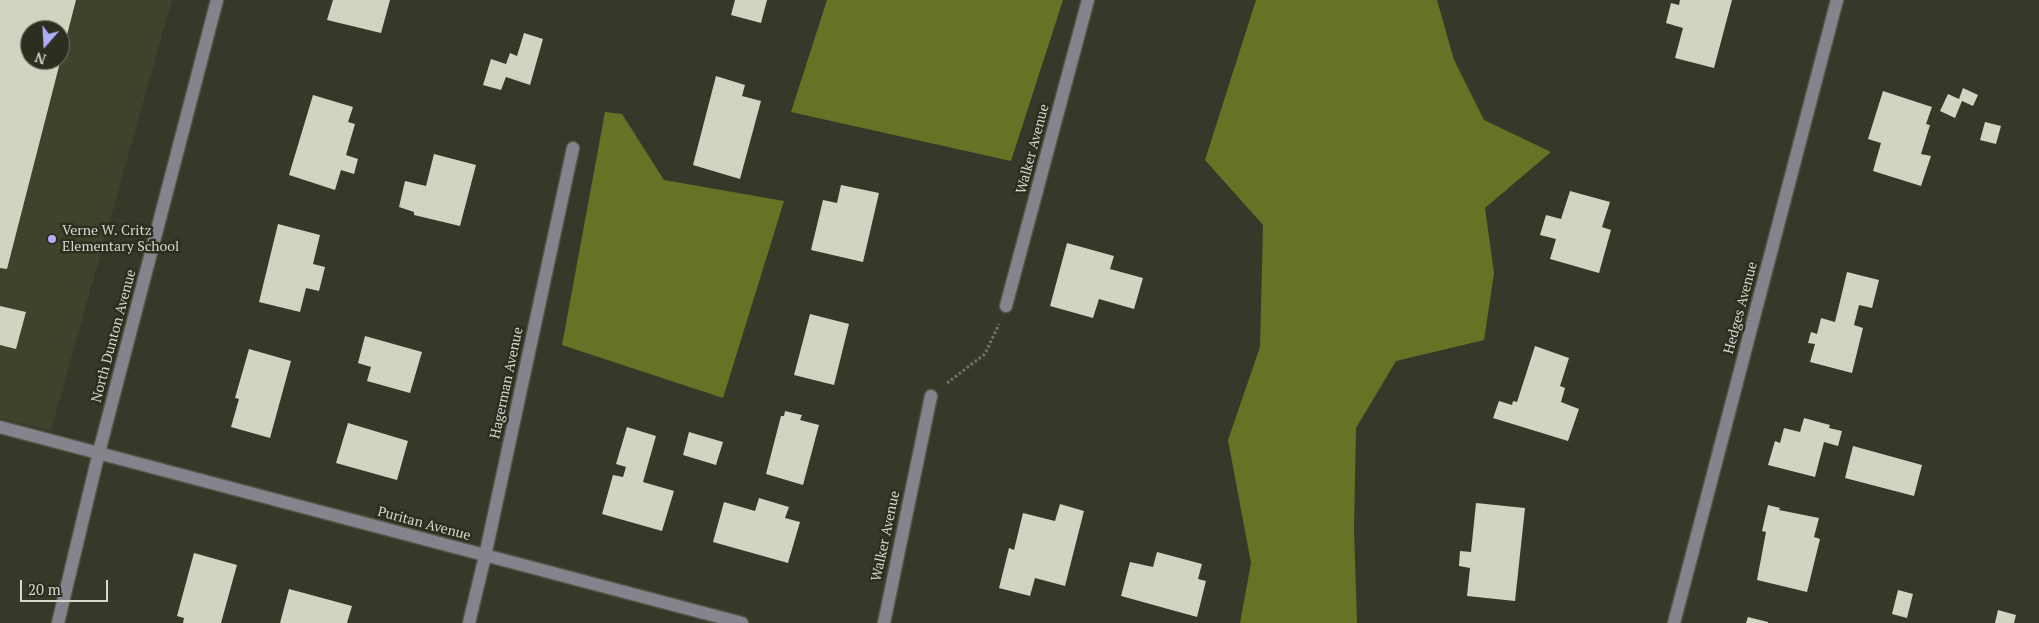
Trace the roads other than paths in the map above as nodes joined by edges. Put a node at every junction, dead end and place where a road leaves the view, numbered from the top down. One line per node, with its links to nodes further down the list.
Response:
1 (217, 0): 8 (street, North Dunton Avenue)
2 (1088, 0): 5 (street, Walker Avenue)
3 (1837, 0): 14 (street, Hedges Avenue)
4 (573, 148): 9 (street, Hagerman Avenue)
5 (1006, 306)
6 (930, 396): 13 (street, Walker Avenue)
7 (0, 427): 8 (street, Puritan Avenue)
8 (99, 452): 9 (street, Puritan Avenue); 10 (street, North Dunton Avenue)
9 (485, 556): 11 (street, Hagerman Avenue); 12 (street, Puritan Avenue)
10 (58, 623)
11 (469, 623)
12 (742, 623)
13 (884, 623)
14 (1674, 623)

